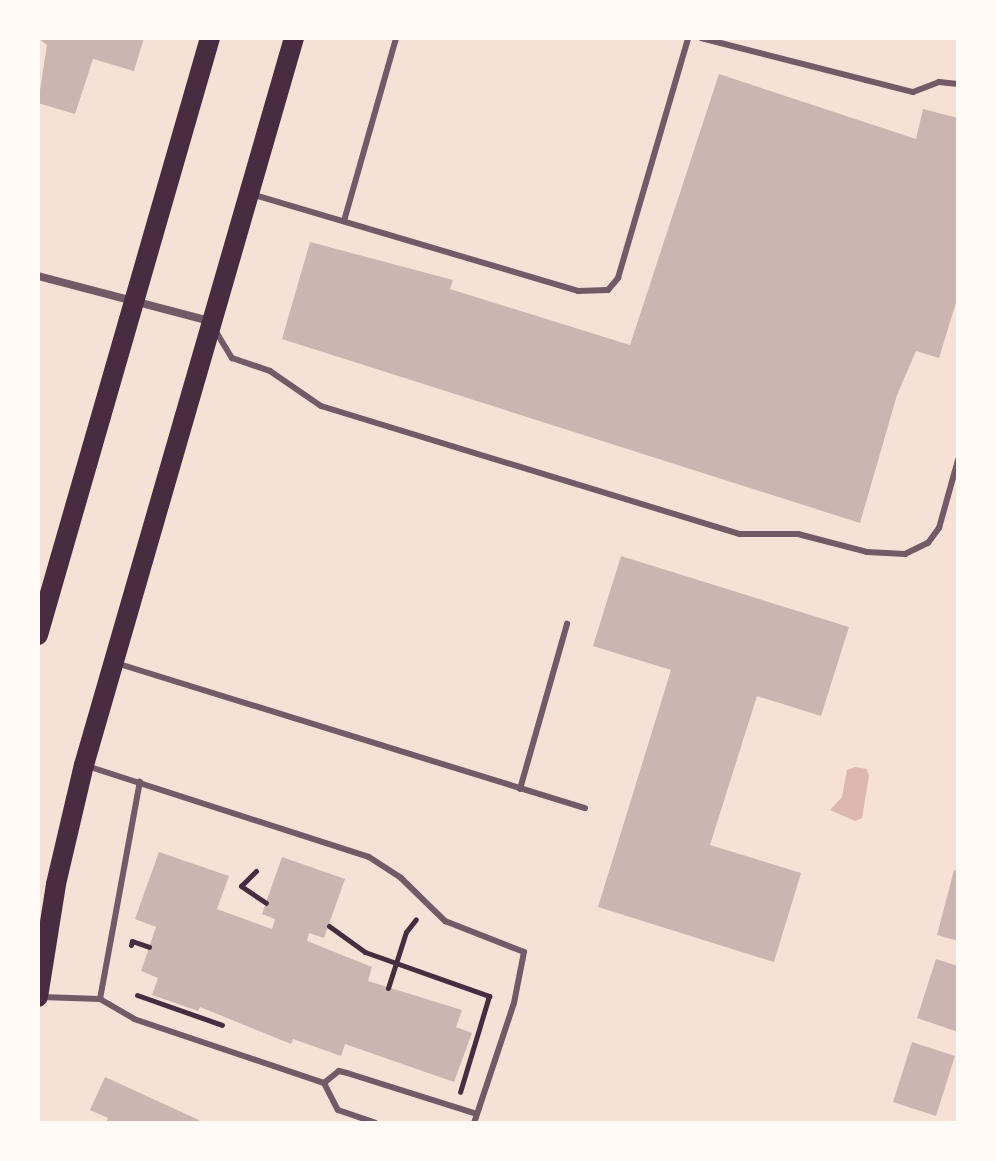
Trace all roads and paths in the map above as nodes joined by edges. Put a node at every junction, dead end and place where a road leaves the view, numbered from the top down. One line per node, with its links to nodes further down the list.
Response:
1 (210, 38): 12 (main road)
2 (294, 38): 9 (main road)
3 (396, 38): 10 (lane)
4 (688, 38): 10 (lane)
5 (701, 38): 7 (lane)
6 (735, 38): 7 (lane)
7 (732, 48): 8 (lane)
8 (958, 84)
9 (248, 192): 10 (lane); 13 (main road)
10 (344, 221)
11 (38, 276): 12 (street)
12 (133, 302): 13 (street); 16 (main road)
13 (210, 321): 14 (lane); 17 (main road)
14 (958, 460)
15 (567, 624): 20 (lane)
16 (38, 635)
17 (113, 662): 18 (main road); 20 (lane)
18 (84, 765): 19 (lane); 31 (main road)
19 (140, 782): 24 (lane); 32 (lane)
20 (520, 789): 21 (lane)
21 (585, 808)
22 (256, 871): 23 (path)
23 (266, 903)
24 (426, 905): 28 (path); 36 (lane)
25 (329, 926): 28 (path)
26 (149, 947): 27 (path)
27 (130, 954)
28 (396, 964): 29 (path); 35 (path)
29 (388, 988)
30 (128, 993): 33 (path)
31 (38, 997): 32 (lane)
32 (100, 999): 34 (lane)
33 (231, 1028)
34 (324, 1083): 36 (lane); 37 (lane)
35 (462, 1088)
36 (477, 1114): 38 (lane)
37 (375, 1123)
38 (474, 1123)

